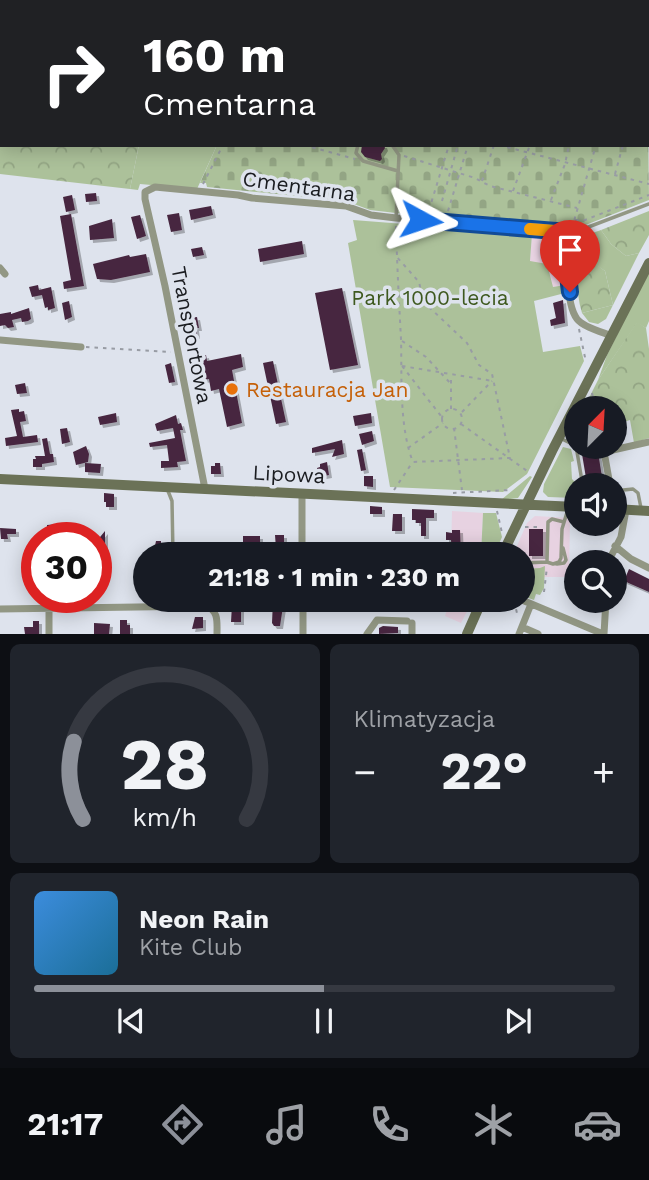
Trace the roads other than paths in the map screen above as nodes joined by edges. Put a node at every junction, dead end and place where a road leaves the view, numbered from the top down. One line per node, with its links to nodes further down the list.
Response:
1 (358, 147): 3 (lane)
2 (393, 147): 3 (lane)
3 (398, 171): 6 (lane)
4 (148, 189): 6 (street, Cmentarna); 18 (street, Transportowa)
5 (649, 204): 7 (lane)
6 (396, 218): 7 (street, Cmentarna)
7 (570, 234): 9 (street)
8 (649, 263): 9 (main road)
9 (612, 336): 12 (main road)
10 (0, 340): 11 (street)
11 (81, 347)
12 (559, 437): 13 (lane); 21 (main road)
13 (564, 440)
14 (649, 442): 15 (street)
15 (627, 445)
16 (0, 479): 17 (main road, Lipowa)
17 (167, 487): 18 (main road, Lipowa); 27 (lane)
18 (205, 489): 20 (main road, Lipowa)
19 (627, 490): 24 (lane)
20 (302, 494): 21 (main road, Lipowa); 28 (street)
21 (526, 505): 22 (main road, Lipowa); 29 (main road)
22 (564, 507)
23 (627, 510): 24 (main road)
24 (645, 511)
25 (564, 522): 33 (lane); 33 (lane)
26 (621, 536): 30 (street)
27 (173, 542)
28 (302, 542)
29 (508, 542)
30 (615, 547): 31 (street); 34 (street)
31 (614, 550)
32 (535, 562): 33 (lane)
33 (547, 562)
34 (649, 568)
35 (535, 606): 52 (street)
36 (112, 607): 46 (street)
37 (0, 608): 38 (street)
38 (21, 608)
39 (303, 612): 47 (street)
40 (477, 612): 50 (main road)
41 (528, 612): 44 (street)
42 (49, 613): 45 (street)
43 (605, 613): 52 (street)
44 (520, 631): 51 (street)
45 (49, 634)
46 (217, 634)
47 (303, 634)
48 (367, 634): 49 (street)
49 (412, 634)
50 (467, 634)
51 (538, 634)
52 (603, 634)

